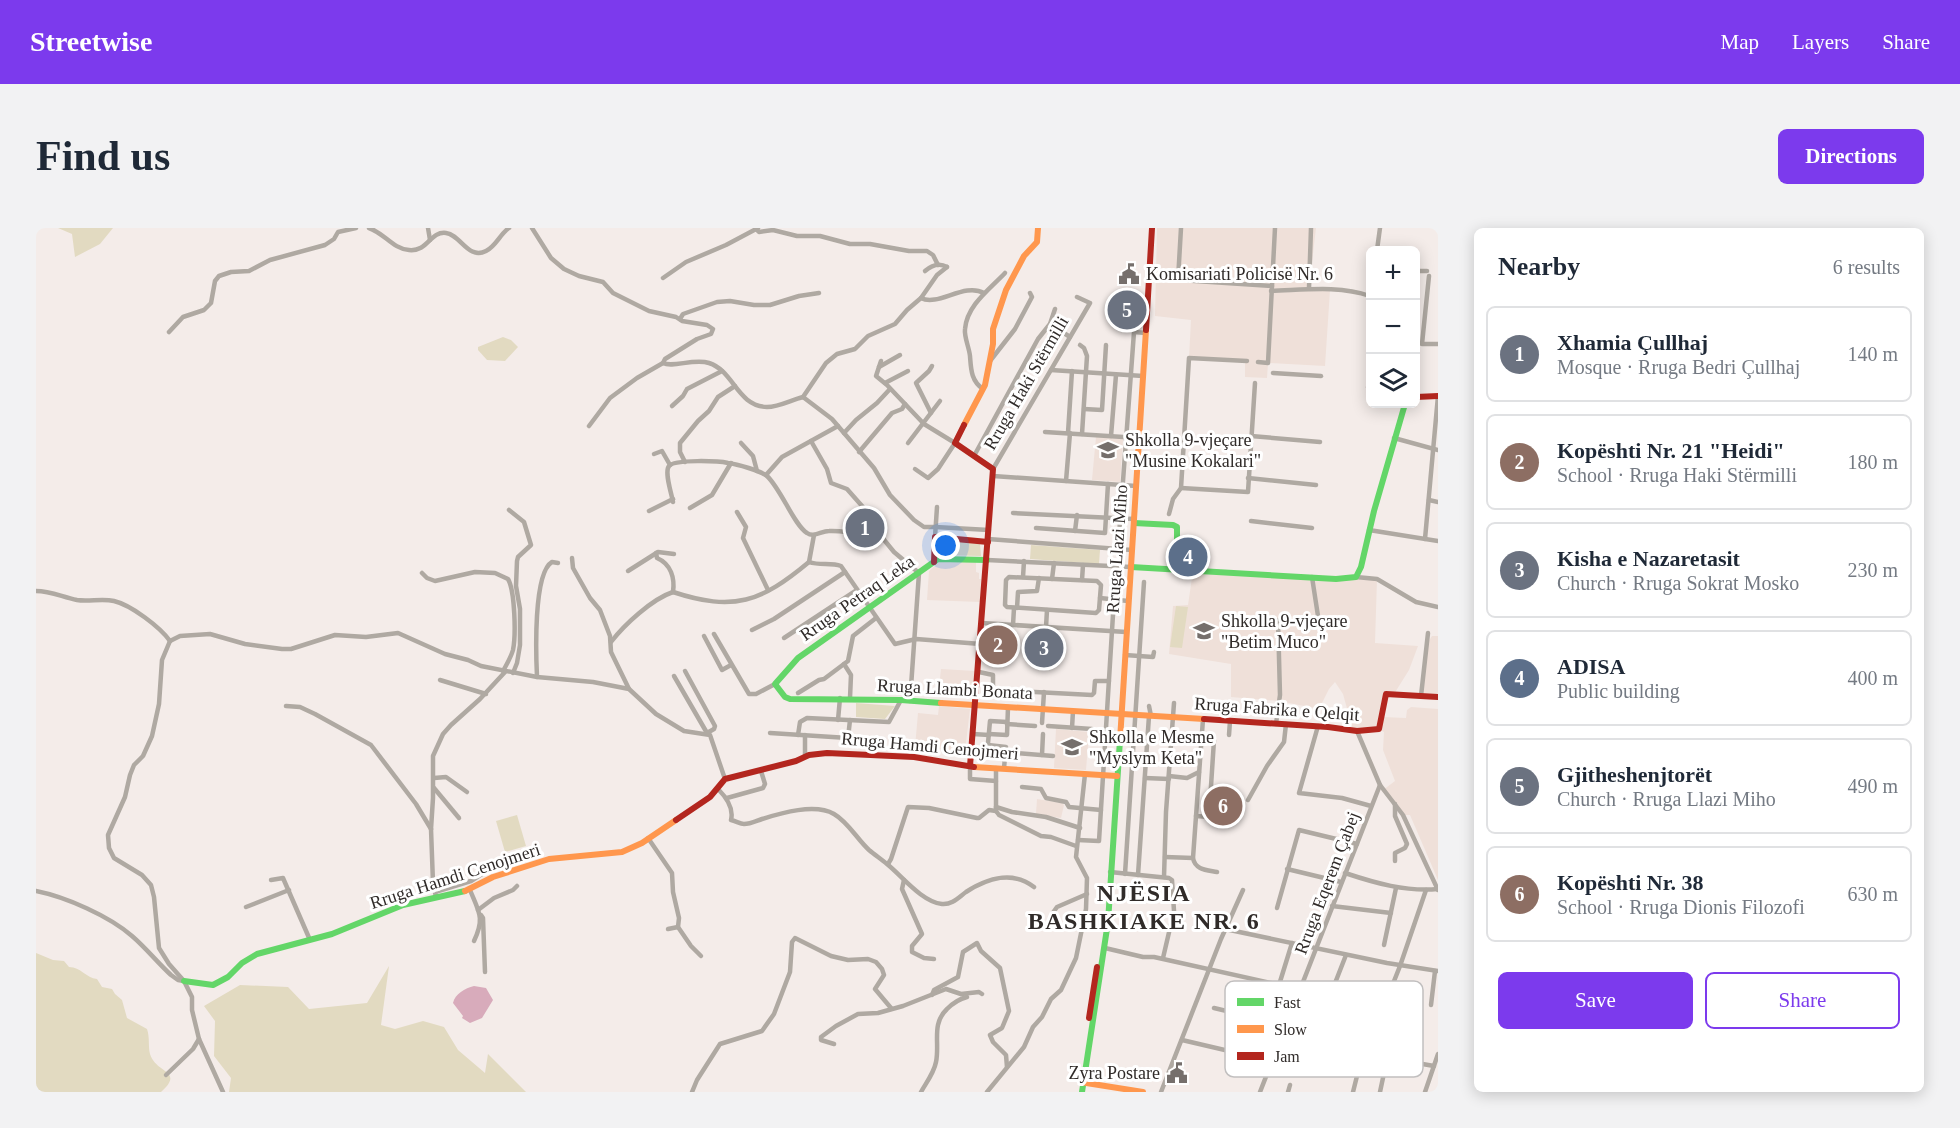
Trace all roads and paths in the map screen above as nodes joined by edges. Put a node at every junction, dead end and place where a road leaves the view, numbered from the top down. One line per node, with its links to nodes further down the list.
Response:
1 (356, 228): 14 (street)
2 (369, 228): 15 (street)
3 (429, 228): 15 (street)
4 (509, 228): 15 (street)
5 (532, 228): 33 (street)
6 (1038, 228): 43 (street)
7 (1152, 228): 22 (street, Rruga Llazi Miho)
8 (1180, 228): 23 (street)
9 (1275, 228): 24 (street)
10 (1311, 228): 25 (street)
11 (1380, 228): 16 (street)
12 (331, 229): 14 (street)
13 (757, 229): 17 (street); 21 (street)
14 (337, 233): 35 (street)
15 (430, 240)
16 (1378, 246)
17 (938, 265): 18 (street); 31 (street)
18 (926, 271)
19 (1420, 272): 38 (street)
20 (1005, 273): 28 (street, Rruga Haki Stërmilli)
21 (663, 278)
22 (1149, 278): 23 (street); 36 (street, Rruga Llazi Miho)
23 (1178, 280): 24 (street)
24 (1271, 288): 25 (street); 45 (street)
25 (1309, 288): 29 (street)
26 (819, 293): 33 (street)
27 (1030, 293): 43 (street)
28 (985, 294): 31 (street); 64 (street, Rruga Haki Stërmilli)
29 (1366, 295)
30 (1077, 297): 37 (street, Rruga Haki Stërmilli)
31 (921, 298): 66 (street)
32 (1055, 309): 34 (street)
33 (680, 319): 46 (street)
34 (1050, 324): 37 (street); 96 (street)
35 (169, 332)
36 (1146, 333): 57 (street); 58 (street, Rruga Llazi Miho)
37 (1070, 337): 49 (street, Rruga Haki Stërmilli)
38 (1438, 344)
39 (1080, 345): 53 (street)
40 (1106, 345): 55 (street)
41 (900, 355): 48 (street)
42 (881, 361): 48 (street)
43 (990, 361): 64 (street)
44 (1247, 361): 112 (street)
45 (1258, 362)
46 (663, 363): 50 (street); 77 (street)
47 (932, 366): 75 (street)
48 (878, 369): 60 (street)
49 (1051, 370): 52 (street); 104 (street, Rruga Haki Stërmilli)
50 (722, 371): 62 (street); 70 (street)
51 (908, 371): 60 (street)
52 (1072, 372): 53 (street); 80 (street)
53 (1087, 372): 55 (street); 74 (street)
54 (1273, 373): 59 (street)
55 (1104, 374): 56 (street); 74 (street)
56 (1116, 375): 57 (street); 83 (street)
57 (1131, 376): 58 (street); 71 (street)
58 (1143, 376): 72 (street, Rruga Llazi Miho)
59 (1321, 376)
60 (885, 383): 63 (street)
61 (1255, 383): 84 (street)
62 (735, 386): 66 (street); 98 (street)
63 (890, 389): 69 (street); 81 (street)
64 (983, 389): 92 (street)
65 (1438, 396): 67 (street); 93 (street)
66 (803, 397): 78 (street)
67 (1420, 397)
68 (939, 401): 75 (street)
69 (905, 404): 76 (street); 94 (street)
70 (672, 406)
71 (1128, 406): 72 (street); 85 (street)
72 (1141, 407): 86 (street, Rruga Llazi Miho)
73 (1404, 408): 87 (street)
74 (1084, 409): 82 (street)
75 (931, 413): 76 (street)
76 (924, 424): 91 (street); 92 (street)
77 (589, 426)
78 (838, 426): 81 (street); 88 (street)
79 (1045, 432): 80 (street)
80 (1069, 433): 82 (street); 107 (street)
81 (844, 434): 94 (street)
82 (1082, 434): 83 (street)
83 (1111, 436): 85 (street)
84 (1251, 436): 89 (street); 106 (street)
85 (1126, 437): 86 (street); 97 (street)
86 (1139, 438): 100 (street, Rruga Llazi Miho)
87 (1394, 438): 93 (street); 132 (street)
88 (811, 441): 105 (street); 133 (street)
89 (1320, 442)
90 (741, 443): 103 (street)
91 (908, 443)
92 (954, 444): 96 (street); 102 (street)
93 (1436, 450): 113 (street)
94 (859, 452): 127 (street)
95 (654, 454): 101 (street)
96 (974, 456): 104 (street)
97 (1124, 461): 100 (street); 109 (street)
98 (685, 462): 99 (street); 101 (street)
99 (731, 463): 103 (street); 116 (street)
100 (1137, 463): 111 (street, Rruga Llazi Miho)
101 (670, 465): 118 (street)
102 (915, 469)
103 (757, 471): 105 (street)
104 (993, 472): 107 (street); 130 (street, Rruga Haki Stërmilli)
105 (766, 475): 136 (street)
106 (1248, 478): 110 (street); 112 (street)
107 (1066, 481): 108 (street)
108 (1108, 484): 109 (street); 122 (street)
109 (1123, 485): 111 (street); 123 (street)
110 (1316, 485)
111 (1136, 486): 124 (street, Rruga Llazi Miho)
112 (1181, 488): 126 (street)
113 (1429, 500): 114 (street); 138 (street)
114 (1438, 502)
115 (937, 507): 127 (street)
116 (690, 508)
117 (509, 510): 205 (street)
118 (649, 511)
119 (736, 512): 169 (street)
120 (1013, 513): 121 (street)
121 (1077, 515): 122 (street); 134 (street)
122 (1106, 517): 123 (street); 135 (street)
123 (1120, 518): 124 (street); 143 (street)
124 (1134, 521): 126 (street); 144 (street, Rruga Llazi Miho)
125 (1251, 522): 129 (street)
126 (1168, 525): 157 (street)
127 (935, 527): 130 (street); 137 (street)
128 (1036, 528): 131 (street)
129 (1312, 528)
130 (989, 530): 139 (street, Rruga Haki Stërmilli)
131 (1055, 530): 134 (street); 141 (street)
132 (1370, 530): 138 (street); 164 (street)
133 (879, 531): 136 (street); 161 (street)
134 (1075, 531): 135 (street)
135 (1088, 532): 142 (street)
136 (814, 536): 150 (street)
137 (934, 537): 139 (street); 151 (street)
138 (1425, 539): 140 (street)
139 (988, 540): 141 (street); 148 (street, Rruga Haki Stërmilli)
140 (1438, 542)
141 (1054, 544): 142 (street)
142 (1087, 547): 143 (street)
143 (1118, 549): 144 (street)
144 (1132, 550): 156 (street, Rruga Llazi Miho)
145 (656, 553): 146 (street); 158 (street); 172 (street)
146 (674, 554)
147 (572, 558): 195 (street)
148 (987, 560): 149 (street, Rruga Petraq Leka); 151 (street, Rruga Petraq Leka); 183 (street, Rruga Haki Stërmilli)
149 (1024, 561): 153 (street, Rruga Petraq Leka); 162 (street)
150 (809, 562): 159 (street); 169 (street)
151 (934, 562): 161 (street, Rruga Petraq Leka)
152 (558, 563): 207 (street)
153 (1054, 563): 154 (street, Rruga Petraq Leka); 166 (street)
154 (1083, 565): 155 (street, Rruga Petraq Leka); 167 (street)
155 (1116, 566): 156 (street, Rruga Petraq Leka); 174 (street)
156 (1131, 567): 157 (street); 175 (street, Rruga Llazi Miho)
157 (1177, 570): 163 (street)
158 (628, 571)
159 (846, 572): 170 (street); 186 (street)
160 (422, 573): 203 (street)
161 (919, 573): 178 (street, Rruga Petraq Leka); 193 (street)
162 (1023, 577): 165 (street); 177 (street)
163 (1312, 577): 164 (street); 180 (street)
164 (1356, 577): 176 (street)
165 (1039, 578): 166 (street); 177 (street)
166 (1052, 579): 167 (street)
167 (1082, 580): 173 (street)
168 (1144, 582): 199 (street)
169 (768, 590): 172 (street)
170 (857, 590): 178 (street); 192 (street)
171 (36, 591): 194 (street)
172 (673, 592): 195 (street)
173 (1100, 598): 174 (street); 179 (street)
174 (1114, 599): 175 (street); 187 (street)
175 (1128, 600): 188 (street, Rruga Llazi Miho)
176 (1438, 607)
177 (1015, 608): 179 (street); 184 (street)
178 (869, 609): 181 (street); 210 (street, Rruga Petraq Leka)
179 (1047, 610): 185 (street)
180 (1318, 616)
181 (876, 618): 193 (street); 200 (street)
182 (1278, 620): 239 (street)
183 (982, 623): 184 (street); 196 (street, Rruga Haki Stërmilli)
184 (1012, 625): 185 (street)
185 (1046, 627): 187 (street)
186 (752, 630)
187 (1112, 632): 188 (street); 209 (street)
188 (1126, 632): 198 (street, Rruga Llazi Miho)
189 (1428, 633): 215 (street)
190 (714, 634): 201 (street)
191 (704, 636): 201 (street)
192 (784, 638)
193 (916, 639): 196 (street); 220 (street)
194 (170, 641): 203 (street); 356 (street)
195 (611, 642): 211 (street)
196 (981, 644): 204 (street, Rruga Haki Stërmilli)
197 (1154, 652): 199 (street)
198 (1125, 655): 199 (street); 229 (street, Rruga Llazi Miho)
199 (1139, 656): 230 (street)
200 (844, 664): 213 (street); 218 (street)
201 (730, 665): 210 (street)
202 (685, 671): 246 (street)
203 (504, 672): 205 (street); 214 (street)
204 (979, 672): 212 (street); 222 (street, Rruga Haki Stërmilli)
205 (513, 673): 207 (street)
206 (674, 676): 246 (street)
207 (537, 677): 211 (street)
208 (440, 680): 214 (street)
209 (1109, 681): 212 (street); 228 (street)
210 (776, 684): 217 (street, Rruga Llambi Bonata)
211 (629, 689): 246 (street)
212 (1044, 692): 226 (street)
213 (798, 693)
214 (486, 694): 273 (street)
215 (1421, 696): 216 (street, Rruga Fabrika e Qelqit); 245 (street, Rruga Fabrika e Qelqit)
216 (1438, 697)
217 (840, 698): 218 (street, Rruga Llambi Bonata); 234 (street)
218 (850, 698): 219 (street, Rruga Llambi Bonata)
219 (901, 700): 220 (street, Rruga Llambi Bonata); 235 (street)
220 (910, 701): 222 (street, Rruga Llambi Bonata)
221 (1174, 703): 232 (street)
222 (976, 705): 225 (street, Rruga Llambi Bonata); 248 (street, Rruga Haki Stërmilli)
223 (286, 706): 301 (street)
224 (1149, 706): 231 (street)
225 (1008, 707): 226 (street, Rruga Llambi Bonata); 237 (street)
226 (1043, 709): 227 (street, Rruga Llambi Bonata); 238 (street)
227 (1073, 711): 228 (street, Rruga Llambi Bonata); 244 (street)
228 (1107, 713): 229 (street, Rruga Llambi Bonata); 271 (street)
229 (1121, 714): 230 (street, Rruga Fabrika e Qelqit); 272 (street, Rruga Llazi Miho)
230 (1135, 715): 231 (street, Rruga Fabrika e Qelqit); 266 (street)
231 (1150, 716): 232 (street, Rruga Fabrika e Qelqit); 267 (street)
232 (1173, 717): 233 (street, Rruga Fabrika e Qelqit); 275 (street)
233 (1203, 719): 236 (street, Rruga Fabrika e Qelqit); 261 (street)
234 (838, 720): 235 (street); 250 (street)
235 (850, 720): 251 (street)
236 (1230, 721): 239 (street, Rruga Fabrika e Qelqit); 253 (street)
237 (1007, 723): 241 (street); 249 (street); 249 (street)
238 (1042, 723)
239 (1276, 724): 240 (street, Rruga Fabrika e Qelqit)
240 (1286, 724): 243 (street, Rruga Fabrika e Qelqit); 288 (street)
241 (1035, 726)
242 (1048, 726): 244 (street)
243 (1317, 726): 245 (street, Rruga Fabrika e Qelqit); 290 (street)
244 (1072, 728): 254 (street)
245 (1357, 731): 280 (street)
246 (707, 733): 277 (street)
247 (770, 733): 250 (street)
248 (974, 734): 249 (street); 262 (street, Rruga Haki Stërmilli)
249 (989, 734): 256 (street)
250 (798, 735): 251 (street)
251 (805, 735): 260 (street)
252 (1043, 735): 258 (street)
253 (1229, 735)
254 (1091, 737)
255 (1214, 740): 263 (street)
256 (988, 745): 257 (street); 257 (street)
257 (1005, 754): 258 (street); 265 (street)
258 (1042, 755): 259 (street)
259 (1053, 756)
260 (805, 757): 262 (street, Rruga Hamdi Cenojmeri); 268 (street, Rruga Hamdi Cenojmeri)
261 (1199, 765): 263 (street); 269 (street)
262 (970, 766): 264 (street, Rruga Hamdi Cenojmeri); 278 (street)
263 (1212, 766): 296 (street)
264 (996, 768): 265 (street, Rruga Hamdi Cenojmeri); 278 (street)
265 (1004, 768): 270 (street, Rruga Hamdi Cenojmeri)
266 (1132, 769): 267 (street); 285 (street)
267 (1145, 770): 274 (street)
268 (761, 771): 277 (street, Rruga Hamdi Cenojmeri); 287 (street)
269 (1199, 772): 276 (street); 279 (street)
270 (1085, 774): 271 (street, Rruga Hamdi Cenojmeri); 291 (street)
271 (1103, 775): 272 (street, Rruga Hamdi Cenojmeri); 293 (street)
272 (1117, 776): 313 (street, Rruga Llazi Miho)
273 (434, 778): 281 (street); 284 (street)
274 (1145, 778): 275 (street); 286 (street)
275 (1169, 778): 276 (street); 307 (street)
276 (1187, 778): 279 (street)
277 (725, 779): 283 (street, Rruga Hamdi Cenojmeri)
278 (996, 781): 292 (street)
279 (1198, 785): 296 (street)
280 (1380, 785): 289 (street); 290 (street, Rruga Eqerem Çabej)
281 (434, 787): 298 (street); 301 (street)
282 (1022, 787): 291 (street)
283 (718, 789): 287 (street); 302 (street, Rruga Hamdi Cenojmeri)
284 (466, 792)
285 (1130, 793): 286 (street); 295 (street)
286 (1144, 794): 297 (street)
287 (726, 798): 310 (street)
288 (1248, 800)
289 (1395, 804): 309 (street); 329 (street)
290 (1371, 806): 304 (street, Rruga Eqerem Çabej)
291 (1082, 808): 293 (street); 300 (street)
292 (996, 809): 294 (street); 299 (street); 310 (street)
293 (1101, 810): 303 (street)
294 (1031, 815): 299 (street); 300 (street)
295 (1128, 816): 297 (street); 305 (street)
296 (1196, 816): 308 (street)
297 (1142, 817): 306 (street)
298 (459, 818)
299 (1024, 828): 303 (street)
300 (1080, 828): 303 (street)
301 (431, 829): 332 (street)
302 (648, 838): 326 (street, Rruga Hamdi Cenojmeri); 339 (street)
303 (1077, 843): 331 (street)
304 (1357, 844): 311 (street); 315 (street, Rruga Eqerem Çabej)
305 (1126, 847): 306 (street); 316 (street)
306 (1140, 848): 317 (street)
307 (1165, 857): 308 (street); 318 (street)
308 (1193, 858): 314 (street)
309 (1395, 861)
310 (888, 864): 320 (street)
311 (1287, 869): 321 (street); 335 (street)
312 (485, 872): 332 (street)
313 (1110, 872): 316 (street); 346 (street, Rruga Llazi Miho); 381 (street, Rruga Llazi Miho)
314 (1217, 872)
315 (1345, 873): 321 (street, Rruga Eqerem Çabej); 324 (street)
316 (1125, 874): 317 (street)
317 (1138, 875): 318 (street)
318 (1164, 877): 350 (street)
319 (271, 880): 325 (street)
320 (904, 880): 323 (street); 351 (street)
321 (1341, 882): 333 (street, Rruga Eqerem Çabej)
322 (518, 886): 336 (street)
323 (1034, 887)
324 (1396, 888): 328 (street); 337 (street)
325 (289, 890): 334 (street); 342 (street)
326 (470, 890): 332 (street, Rruga Hamdi Cenojmeri); 336 (street)
327 (1243, 890): 341 (street)
328 (1426, 890): 329 (street); 352 (street)
329 (1438, 890)
330 (36, 891): 356 (street)
331 (1087, 894): 338 (street); 374 (street)
332 (435, 895): 342 (street, Rruga Hamdi Cenojmeri)
333 (1332, 906): 337 (street); 347 (street, Rruga Eqerem Çabej)
334 (246, 907)
335 (1277, 908)
336 (479, 913): 343 (street); 355 (street)
337 (1391, 913): 345 (street)
338 (1052, 914)
339 (678, 927): 340 (street); 349 (street)
340 (668, 929)
341 (1225, 929): 344 (street); 353 (street)
342 (310, 940): 356 (street, Rruga Hamdi Cenojmeri)
343 (474, 941)
344 (1292, 943): 347 (street); 358 (street)
345 (1384, 945)
346 (1105, 948): 350 (street); 381 (street, Rruga Llazi Miho)
347 (1315, 949): 348 (street); 359 (street, Rruga Eqerem Çabej)
348 (1346, 955): 352 (street); 360 (street)
349 (700, 956)
350 (1163, 958): 353 (street)
351 (934, 959)
352 (1400, 966): 354 (street); 361 (street)
353 (1209, 969): 357 (street); 368 (street)
354 (1437, 971): 363 (street)
355 (485, 972)
356 (184, 981): 367 (street)
357 (1262, 981)
358 (1281, 981)
359 (1303, 981)
360 (1336, 981)
361 (1394, 981)
362 (932, 995): 364 (street); 374 (street); 386 (street)
363 (1431, 1005)
364 (891, 1008): 369 (street); 385 (street)
365 (1214, 1008): 366 (street)
366 (1225, 1011)
367 (199, 1039): 375 (street); 384 (street)
368 (1182, 1040): 370 (street); 391 (street)
369 (834, 1044)
370 (1225, 1049)
371 (1438, 1054): 373 (street)
372 (1423, 1064): 373 (street)
373 (1434, 1066): 379 (street)
374 (1007, 1067): 382 (street)
375 (166, 1076)
376 (1266, 1077): 392 (street, Rruga Eqerem Çabej)
377 (1358, 1077): 394 (street)
378 (1383, 1077): 395 (street)
379 (1430, 1077): 380 (street); 396 (street)
380 (1438, 1080)
381 (1082, 1083): 389 (street, Rruga Llazi Miho); 390 (street)
382 (995, 1084): 387 (street); 388 (street)
383 (1290, 1085): 393 (street)
384 (223, 1092)
385 (692, 1092)
386 (921, 1092)
387 (987, 1092)
388 (994, 1092)
389 (1080, 1092)
390 (1143, 1092)
391 (1161, 1092)
392 (1260, 1092)
393 (1288, 1092)
394 (1353, 1092)
395 (1380, 1092)
396 (1425, 1092)

